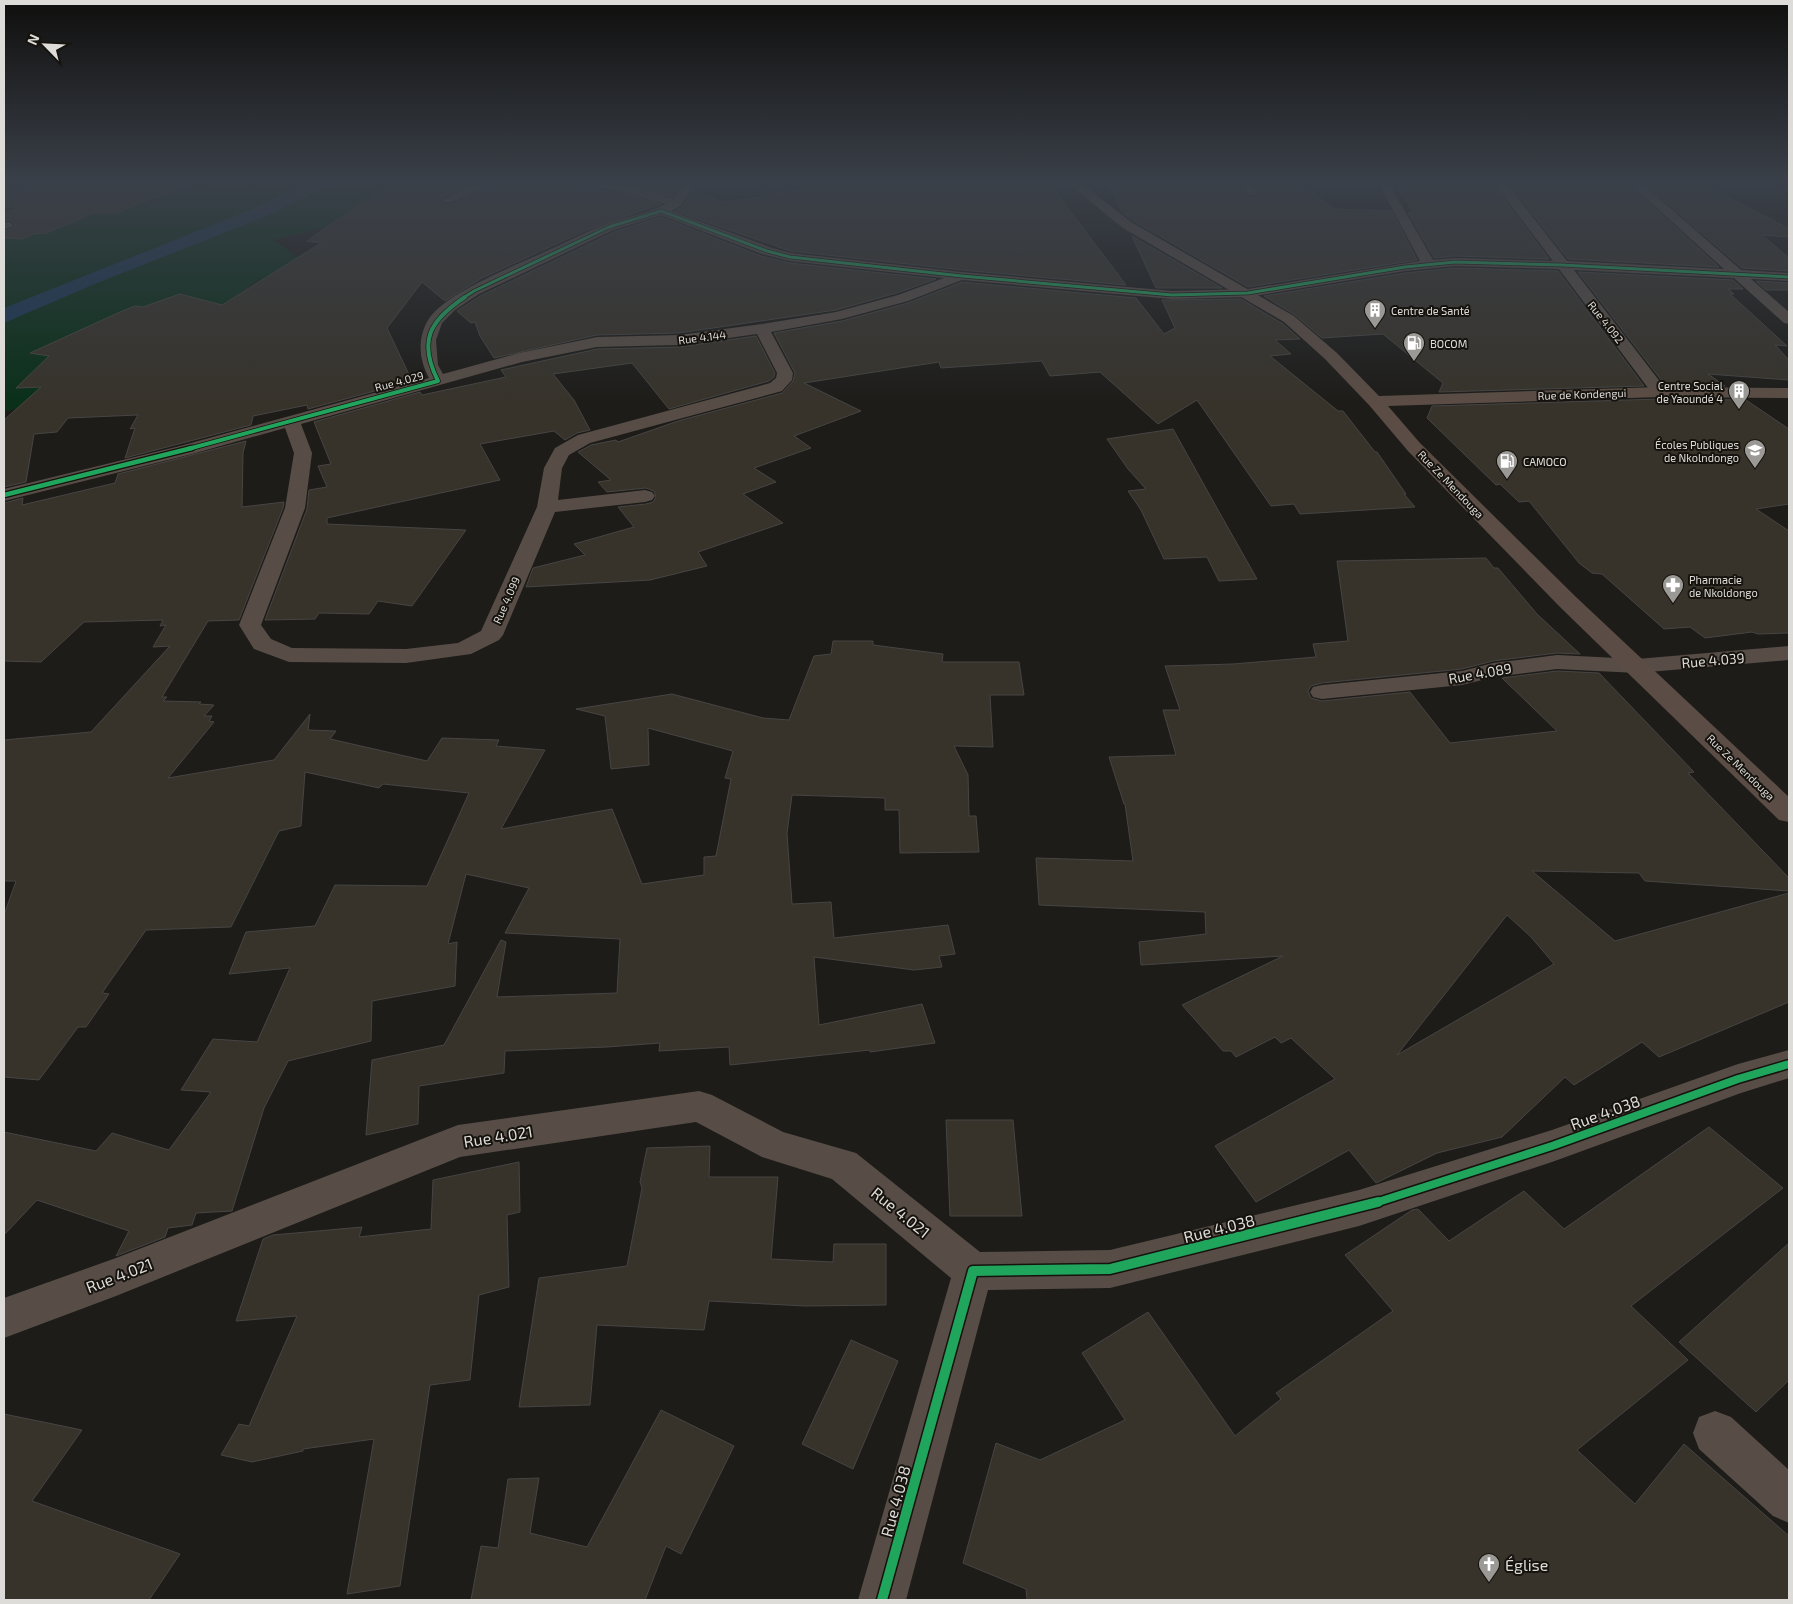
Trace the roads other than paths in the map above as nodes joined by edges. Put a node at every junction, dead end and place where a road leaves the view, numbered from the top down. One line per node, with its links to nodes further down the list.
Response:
1 (549, 255): 15 (street, Rue 4.029)
2 (782, 255): 10 (street)
3 (1180, 255): 12 (main road, Rue Ze Mendouga)
4 (1423, 255): 7 (street)
5 (1554, 255): 8 (street, Rue 4.092)
6 (1715, 255): 9 (street)
7 (1428, 264): 8 (street); 12 (street)
8 (1562, 265): 9 (street); 16 (street, Rue 4.092)
9 (1736, 274): 11 (street); 13 (street)
10 (962, 276): 12 (street); 14 (street, Rue 4.144)
11 (1789, 277)
12 (1248, 293): 18 (main road, Rue Ze Mendouga)
13 (1789, 320)
14 (762, 329): 15 (street, Rue 4.144); 22 (street, Rue 4.099)
15 (438, 381): 19 (street, Rue 4.029)
16 (1660, 392): 17 (main road, Rue de Kondengui); 18 (main road, Rue de Kondengui)
17 (1789, 392)
18 (1375, 401): 24 (main road, Rue Ze Mendouga)
19 (291, 420): 20 (street, Rue 4.029); 22 (street, Rue 4.099)
20 (4, 494)
21 (645, 496): 22 (street)
22 (547, 507)
23 (1789, 653): 24 (street, Rue 4.039)
24 (1637, 666): 25 (street, Rue 4.089); 26 (main road, Rue Ze Mendouga)
25 (1322, 692)
26 (1789, 813)
27 (1789, 1064): 28 (street, Rue 4.038)
28 (973, 1271): 29 (street, Rue 4.021); 32 (street, Rue 4.038)
29 (4, 1318)
30 (1715, 1433): 31 (street)
31 (1789, 1500)
32 (882, 1600)

